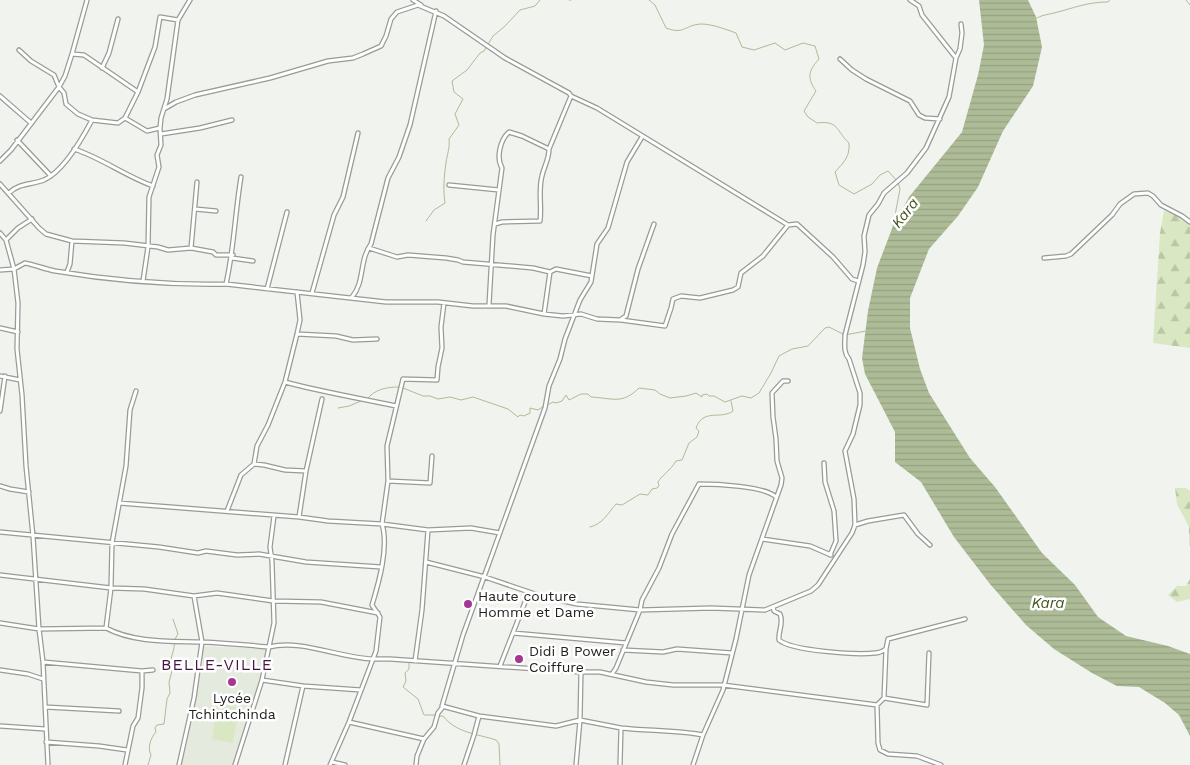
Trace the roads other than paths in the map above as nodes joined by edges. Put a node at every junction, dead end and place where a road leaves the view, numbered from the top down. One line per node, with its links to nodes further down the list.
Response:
1 (87, 0): 11 (street)
2 (190, 0): 8 (street)
3 (413, 0): 5 (street)
4 (910, 0): 12 (street)
5 (421, 5): 6 (street); 19 (street)
6 (436, 12): 18 (street); 54 (street)
7 (118, 19): 14 (street)
8 (178, 20): 16 (street); 19 (street)
9 (961, 24): 12 (street)
10 (19, 50): 15 (street)
11 (72, 54): 14 (street); 15 (street)
12 (956, 58): 21 (street)
13 (840, 59): 21 (street)
14 (102, 68): 16 (street)
15 (59, 87): 22 (street); 24 (street)
16 (138, 92): 20 (street)
17 (0, 96): 24 (street)
18 (572, 96): 28 (street); 31 (street)
19 (164, 109): 25 (street)
20 (125, 118): 22 (street); 25 (street)
21 (940, 119): 65 (street)
22 (92, 120): 30 (street)
23 (232, 120): 27 (street)
24 (31, 123): 29 (street)
25 (160, 128): 27 (street)
26 (358, 133): 69 (street)
27 (161, 134): 38 (street)
28 (642, 137): 48 (street); 63 (street)
29 (17, 140): 32 (street); 33 (street)
30 (74, 149): 33 (street); 38 (street)
31 (549, 149): 39 (street); 46 (street)
32 (0, 161)
33 (51, 176): 40 (street)
34 (241, 178): 55 (street)
35 (197, 182): 41 (street)
36 (0, 184): 40 (street)
37 (449, 185): 39 (street)
38 (153, 186): 52 (street)
39 (499, 190): 46 (street)
40 (9, 193): 44 (street)
41 (195, 209): 42 (street); 53 (street)
42 (216, 211)
43 (287, 212): 67 (street)
44 (32, 219): 50 (street); 51 (street)
45 (1190, 222): 56 (street)
46 (495, 224): 58 (street)
47 (654, 224): 75 (street)
48 (788, 225): 65 (street); 75 (street)
49 (0, 233): 50 (street)
50 (6, 240): 59 (street)
51 (72, 241): 52 (street); 61 (street)
52 (148, 247): 53 (street); 64 (street)
53 (191, 248): 55 (street)
54 (369, 248): 58 (street); 70 (street)
55 (232, 257): 57 (street); 66 (street)
56 (1044, 258)
57 (253, 261)
58 (492, 266): 62 (street); 72 (street)
59 (14, 269): 60 (street); 61 (street); 77 (street)
60 (0, 270)
61 (67, 272): 64 (street)
62 (550, 272): 63 (street); 73 (street)
63 (592, 276): 74 (street)
64 (143, 281): 66 (street)
65 (858, 281): 102 (street)
66 (226, 284): 67 (street)
67 (266, 289): 68 (street)
68 (297, 292): 69 (street); 78 (street)
69 (312, 293): 70 (street)
70 (352, 298): 71 (street)
71 (444, 303): 72 (street); 87 (street)
72 (489, 305): 73 (street)
73 (544, 314): 74 (street)
74 (574, 314): 75 (street); 105 (street)
75 (620, 320)
76 (0, 328): 77 (street)
77 (18, 332): 82 (street)
78 (297, 334): 79 (street); 84 (street)
79 (376, 339)
80 (0, 376): 81 (street)
81 (5, 376): 82 (street); 88 (street)
82 (20, 380): 95 (street)
83 (788, 381): 96 (street)
84 (285, 382): 87 (street); 91 (street)
85 (136, 391): 97 (street)
86 (322, 400): 92 (street)
87 (396, 406): 93 (street)
88 (0, 411)
89 (432, 456): 93 (street)
90 (824, 463): 110 (street)
91 (254, 464): 92 (street); 98 (street)
92 (306, 471): 100 (street)
93 (388, 481): 101 (street)
94 (0, 486): 95 (street)
95 (29, 492): 106 (street)
96 (776, 498): 107 (street); 123 (street)
97 (119, 503): 98 (street); 108 (street)
98 (227, 511): 99 (street)
99 (274, 516): 100 (street); 111 (street)
100 (299, 517): 101 (street)
101 (382, 524): 103 (street); 114 (street)
102 (855, 525): 109 (street); 112 (street)
103 (428, 530): 105 (street); 113 (street)
104 (0, 532): 106 (street)
105 (500, 533): 116 (street)
106 (33, 536): 108 (street); 117 (street)
107 (762, 539): 110 (street); 124 (street)
108 (112, 542): 111 (street); 118 (street)
109 (930, 545)
110 (830, 555): 112 (street)
111 (270, 556): 114 (street); 121 (street)
112 (836, 557): 122 (street)
113 (426, 562): 116 (street); 139 (street)
114 (381, 567): 125 (street)
115 (0, 575): 117 (street)
116 (484, 577): 119 (street); 141 (street)
117 (36, 578): 118 (street); 129 (street)
118 (111, 588): 120 (street); 128 (street)
119 (529, 592): 123 (street); 130 (street)
120 (194, 596): 121 (street); 131 (street)
121 (273, 601): 125 (street); 133 (street)
122 (773, 607): 124 (street); 134 (street)
123 (640, 610): 124 (street); 132 (street)
124 (742, 610): 136 (street)
125 (378, 614): 138 (street)
126 (965, 619): 134 (street)
127 (0, 623): 129 (street)
128 (106, 628): 129 (street); 131 (street)
129 (39, 629): 140 (street)
130 (513, 633): 132 (street); 142 (street)
131 (202, 642): 133 (street); 171 (street)
132 (626, 644): 135 (street)
133 (269, 647): 138 (street); 149 (street)
134 (886, 649): 153 (street)
135 (623, 650): 136 (street); 147 (street)
136 (732, 653): 150 (street)
137 (929, 653): 153 (street)
138 (373, 659): 139 (street); 152 (street)
139 (415, 661): 141 (street)
140 (44, 662): 145 (street); 148 (street)
141 (454, 663): 142 (street); 154 (street)
142 (500, 666): 146 (street)
143 (0, 670): 148 (street)
144 (153, 670): 145 (street)
145 (142, 671): 167 (street)
146 (581, 672): 147 (street); 159 (street)
147 (612, 674): 150 (street)
148 (43, 679): 156 (street)
149 (262, 680): 151 (street); 172 (street)
150 (723, 685): 155 (street); 164 (street)
151 (303, 686): 152 (street); 173 (street)
152 (361, 690): 160 (street)
153 (884, 698): 155 (street)
154 (442, 706): 158 (street); 165 (street)
155 (877, 706): 180 (street)
156 (45, 707): 157 (street); 163 (street)
157 (119, 711)
158 (479, 716): 159 (street); 176 (street)
159 (580, 720): 162 (street); 177 (street)
160 (349, 722): 165 (street); 168 (street)
161 (0, 726): 163 (street)
162 (621, 728): 164 (street); 178 (street)
163 (45, 729): 166 (street)
164 (703, 735): 179 (street)
165 (424, 739): 175 (street)
166 (46, 742): 167 (street); 169 (street)
167 (127, 750): 170 (street)
168 (331, 764): 174 (street)
169 (48, 765)
170 (125, 765)
171 (179, 765)
172 (235, 765)
173 (286, 765)
174 (345, 765)
175 (416, 765)
176 (464, 765)
177 (576, 765)
178 (620, 765)
179 (693, 765)
180 (941, 765)

